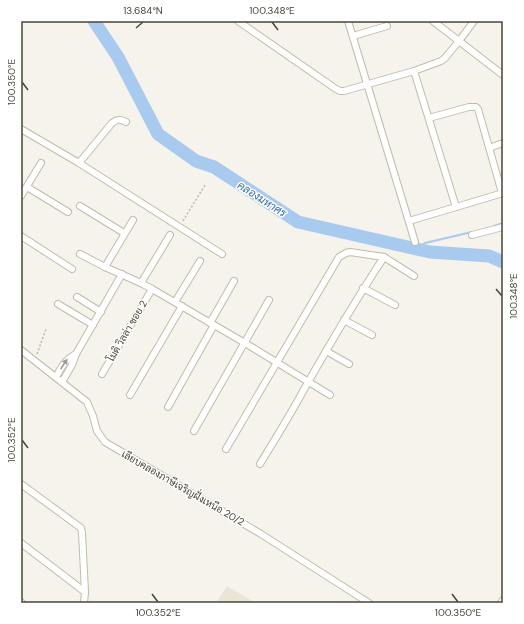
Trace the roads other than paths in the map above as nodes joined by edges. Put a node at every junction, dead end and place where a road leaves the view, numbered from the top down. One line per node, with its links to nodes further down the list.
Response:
1 (238, 21): 10 (street)
2 (348, 21): 6 (street)
3 (433, 21): 7 (street)
4 (474, 21): 7 (street)
5 (387, 26): 6 (street)
6 (353, 36): 10 (street)
7 (459, 41): 8 (street); 9 (street)
8 (414, 70): 10 (street); 11 (street)
9 (503, 75)
10 (367, 84): 25 (street)
11 (429, 118): 15 (street); 22 (street)
12 (126, 122): 17 (street)
13 (21, 129): 17 (street)
14 (503, 143): 15 (street)
15 (489, 148): 19 (street)
16 (41, 163): 18 (street)
17 (79, 163): 33 (street)
18 (27, 187): 20 (street); 23 (street)
19 (503, 193): 22 (street)
20 (21, 196)
21 (80, 206): 27 (street)
22 (456, 207): 25 (street)
23 (68, 212)
24 (133, 220): 27 (street)
25 (409, 221): 31 (street)
26 (503, 228): 29 (street)
27 (124, 233): 36 (street)
28 (170, 235): 41 (street)
29 (472, 235)
30 (21, 236): 37 (street)
31 (415, 242)
32 (80, 254): 36 (street)
33 (222, 254)
34 (384, 257): 39 (street); 42 (street); 59 (street)
35 (200, 261): 46 (street)
36 (105, 267): 38 (street)
37 (72, 269)
38 (122, 274): 41 (street); 50 (street)
39 (414, 276)
40 (234, 281): 52 (street)
41 (142, 283): 43 (street)
42 (363, 288): 48 (street); 51 (street)
43 (152, 289): 46 (street); 61 (street, โมดิ วิลล่า ซอย 2)
44 (77, 297): 50 (street)
45 (269, 300): 55 (street)
46 (176, 302): 49 (street)
47 (58, 304): 53 (street)
48 (395, 305)
49 (182, 306): 52 (street); 65 (street)
50 (101, 312): 53 (street)
51 (344, 320): 54 (street); 57 (street)
52 (212, 324): 55 (street); 67 (street)
53 (93, 325): 58 (street)
54 (372, 335)
55 (245, 343): 59 (street); 68 (street)
56 (21, 350): 62 (street, เลียบคลองภาษีเจริญฝั่งเหนือ 20/2)
57 (326, 351): 60 (street); 64 (street)
58 (76, 354): 62 (street, one-way to 58); 63 (street)
59 (277, 363): 64 (street); 69 (street)
60 (349, 364)
61 (102, 374)
62 (56, 377): 63 (street, เลียบคลองภาษีเจริญฝั่งเหนือ 20/2)
63 (62, 382): 76 (street, เลียบคลองภาษีเจริญฝั่งเหนือ 20/2)
64 (308, 382): 66 (street); 70 (street)
65 (130, 395)
66 (330, 395)
67 (168, 407)
68 (194, 432)
69 (226, 449)
70 (260, 464)
71 (21, 484): 73 (street)
72 (21, 543): 73 (street)
73 (85, 592): 75 (street)
74 (503, 600): 77 (street)
75 (84, 603)
76 (369, 603)
77 (501, 603)

